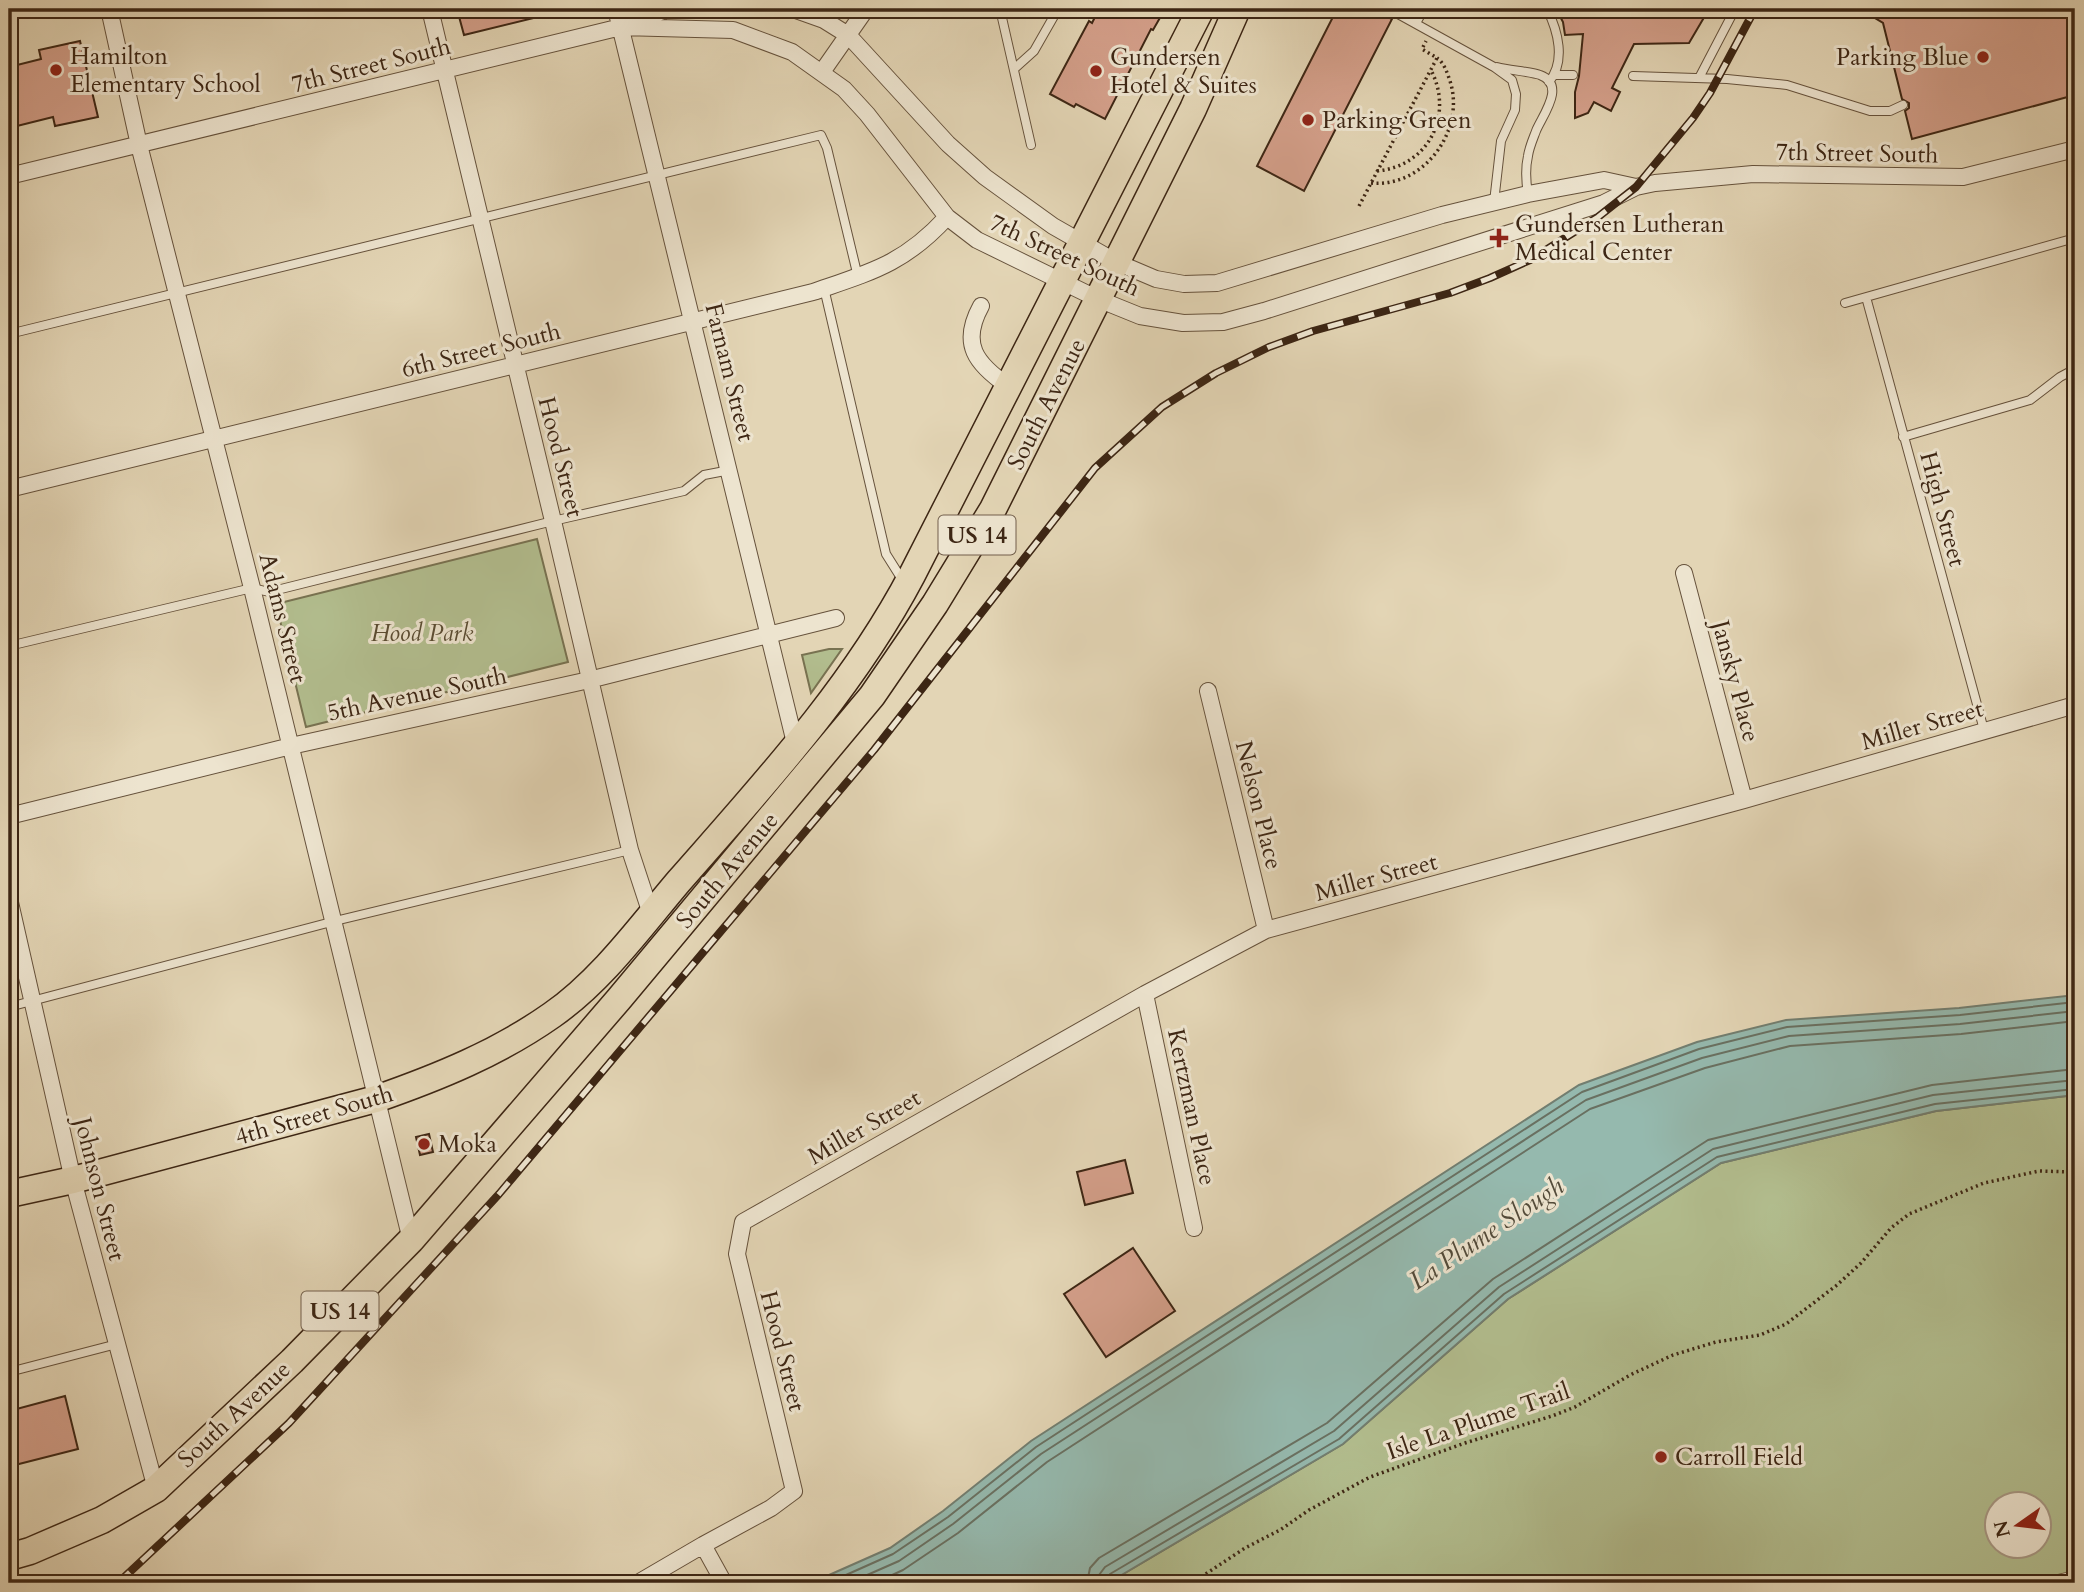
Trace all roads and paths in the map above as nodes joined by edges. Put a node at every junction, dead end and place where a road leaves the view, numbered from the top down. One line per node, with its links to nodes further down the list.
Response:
1 (109, 9): 36 (street, Adams Street)
2 (429, 9): 23 (street, Hood Street)
3 (616, 9): 16 (street, Farnam Street)
4 (668, 9): 16 (street, 7th Street South)
5 (793, 9): 17 (street, 7th Street South)
6 (866, 9): 17 (street)
7 (1000, 9): 21 (lane)
8 (1058, 9): 21 (lane)
9 (1201, 9): 54 (highway, South Avenue / US 14)
10 (1237, 9): 55 (highway, South Avenue / US 14)
11 (1389, 9): 15 (lane)
12 (1424, 9): 15 (lane)
13 (1547, 9): 27 (lane)
14 (1735, 9): 28 (lane)
15 (1416, 23): 20 (lane)
16 (621, 27): 23 (street, 7th Street South); 24 (street, 7th Street South); 43 (street, Farnam Street)
17 (848, 35): 24 (street); 54 (street, 7th Street South)
18 (1422, 49): 19 (path)
19 (1437, 58): 22 (path); 29 (path)
20 (1494, 67): 27 (lane); 49 (lane)
21 (1014, 69): 37 (lane)
22 (1431, 69): 30 (path); 42 (path)
23 (444, 71): 36 (street, 7th Street South); 51 (street, Hood Street)
24 (822, 72): 52 (street, 7th Street South)
25 (1573, 75): 27 (lane)
26 (1633, 76): 28 (lane)
27 (1551, 78): 48 (lane)
28 (1699, 78): 31 (lane)
29 (1451, 86): 30 (path); 33 (path)
30 (1439, 88): 32 (path)
31 (1903, 105)
32 (1440, 112): 33 (path); 34 (path)
33 (1452, 114): 35 (path)
34 (1433, 135): 35 (path); 39 (path)
35 (1444, 140): 40 (path)
36 (139, 145): 44 (street, 7th Street South); 59 (street, Adams Street)
37 (1031, 145)
38 (2075, 149): 47 (street, 7th Street South)
39 (1419, 153): 40 (path); 41 (path)
40 (1427, 163): 45 (path)
41 (1398, 166): 42 (path); 45 (path)
42 (1377, 171): 46 (path)
43 (655, 175): 51 (lane); 56 (lane); 64 (street, Farnam Street)
44 (9, 176)
45 (1403, 178): 46 (path)
46 (1371, 183): 50 (path)
47 (1636, 187): 48 (street, 7th Street South); 61 (street, 7th Street South)
48 (1528, 194): 49 (street, 7th Street South)
49 (1494, 202): 55 (street, 7th Street South)
50 (1359, 206)
51 (479, 217): 59 (lane); 66 (street, Hood Street)
52 (947, 217): 56 (street, 6th Street South); 57 (street, 7th Street South)
53 (2075, 238): 60 (lane)
54 (1082, 243): 55 (street, 7th Street South); 57 (highway, South Avenue / US 14)
55 (1116, 262): 61 (highway, South Avenue / US 14)
56 (858, 277): 58 (street, 6th Street South)
57 (1062, 282): 61 (street, 7th Street South); 68 (highway, South Avenue / US 14)
58 (824, 288): 64 (street, 6th Street South); 75 (lane)
59 (177, 293): 65 (lane); 70 (street, Adams Street)
60 (1866, 297): 62 (lane); 69 (lane, High Street)
61 (1098, 299): 103 (highway, South Avenue / US 14)
62 (1845, 303)
63 (981, 306): 68 (street)
64 (694, 321): 66 (street, 6th Street South); 71 (street, Farnam Street)
65 (9, 334)
66 (515, 366): 70 (street, 6th Street South); 73 (street, Hood Street)
67 (2075, 369): 69 (lane)
68 (1008, 386): 75 (highway, South Avenue / US 14)
69 (1903, 437): 83 (lane, High Street)
70 (214, 439): 72 (street, 6th Street South); 76 (street, Adams Street)
71 (730, 470): 73 (lane); 78 (street, Farnam Street)
72 (9, 489)
73 (553, 521): 76 (lane); 80 (street, Hood Street)
74 (1684, 573): 86 (street, Jansky Place)
75 (906, 586): 85 (highway, South Avenue / US 14)
76 (252, 588): 79 (lane); 84 (street, Adams Street)
77 (836, 618): 78 (street, 5th Avenue South)
78 (769, 636): 80 (street, 5th Avenue South); 85 (street, Farnam Street)
79 (9, 646)
80 (589, 680): 84 (street, 5th Avenue South); 88 (street, Hood Street)
81 (1208, 691): 92 (street, Nelson Place)
82 (2075, 705): 83 (street, Miller Street)
83 (1984, 730): 86 (street, Miller Street)
84 (291, 746): 87 (street, 5th Avenue South); 91 (street, Adams Street)
85 (796, 747): 90 (highway, South Avenue / US 14)
86 (1744, 800): 92 (street, Miller Street)
87 (9, 816)
88 (630, 850): 90 (street, Hood Street); 91 (lane)
89 (9, 898): 95 (street, Johnson Street)
90 (651, 914): 93 (highway, South Avenue / US 14)
91 (334, 921): 95 (lane); 97 (street, Adams Street)
92 (1266, 930): 94 (street, Miller Street)
93 (594, 979): 97 (highway, 4th Street South / US 14)
94 (1145, 994): 101 (street, Miller Street); 102 (street, Kertzman Place)
95 (32, 1001): 96 (lane); 99 (street, Johnson Street)
96 (9, 1007)
97 (376, 1099): 99 (highway, 4th Street South / US 14); 103 (street, Adams Street)
98 (2075, 1172): 112 (path, Isle La Plume Trail)
99 (73, 1180): 100 (highway, 4th Street South / US 14); 104 (street, Johnson Street)
100 (9, 1194)
101 (743, 1222): 107 (street, Hood Street)
102 (1194, 1228)
103 (411, 1240): 106 (highway, South Avenue / US 14)
104 (117, 1345): 105 (lane); 106 (street, Johnson Street)
105 (9, 1371)
106 (156, 1489): 108 (highway, South Avenue / US 14)
107 (703, 1545): 110 (street); 111 (street)
108 (9, 1557)
109 (2075, 1575): 113 (lane)
110 (638, 1583)
111 (724, 1583)
112 (1192, 1583)
113 (2041, 1583)

